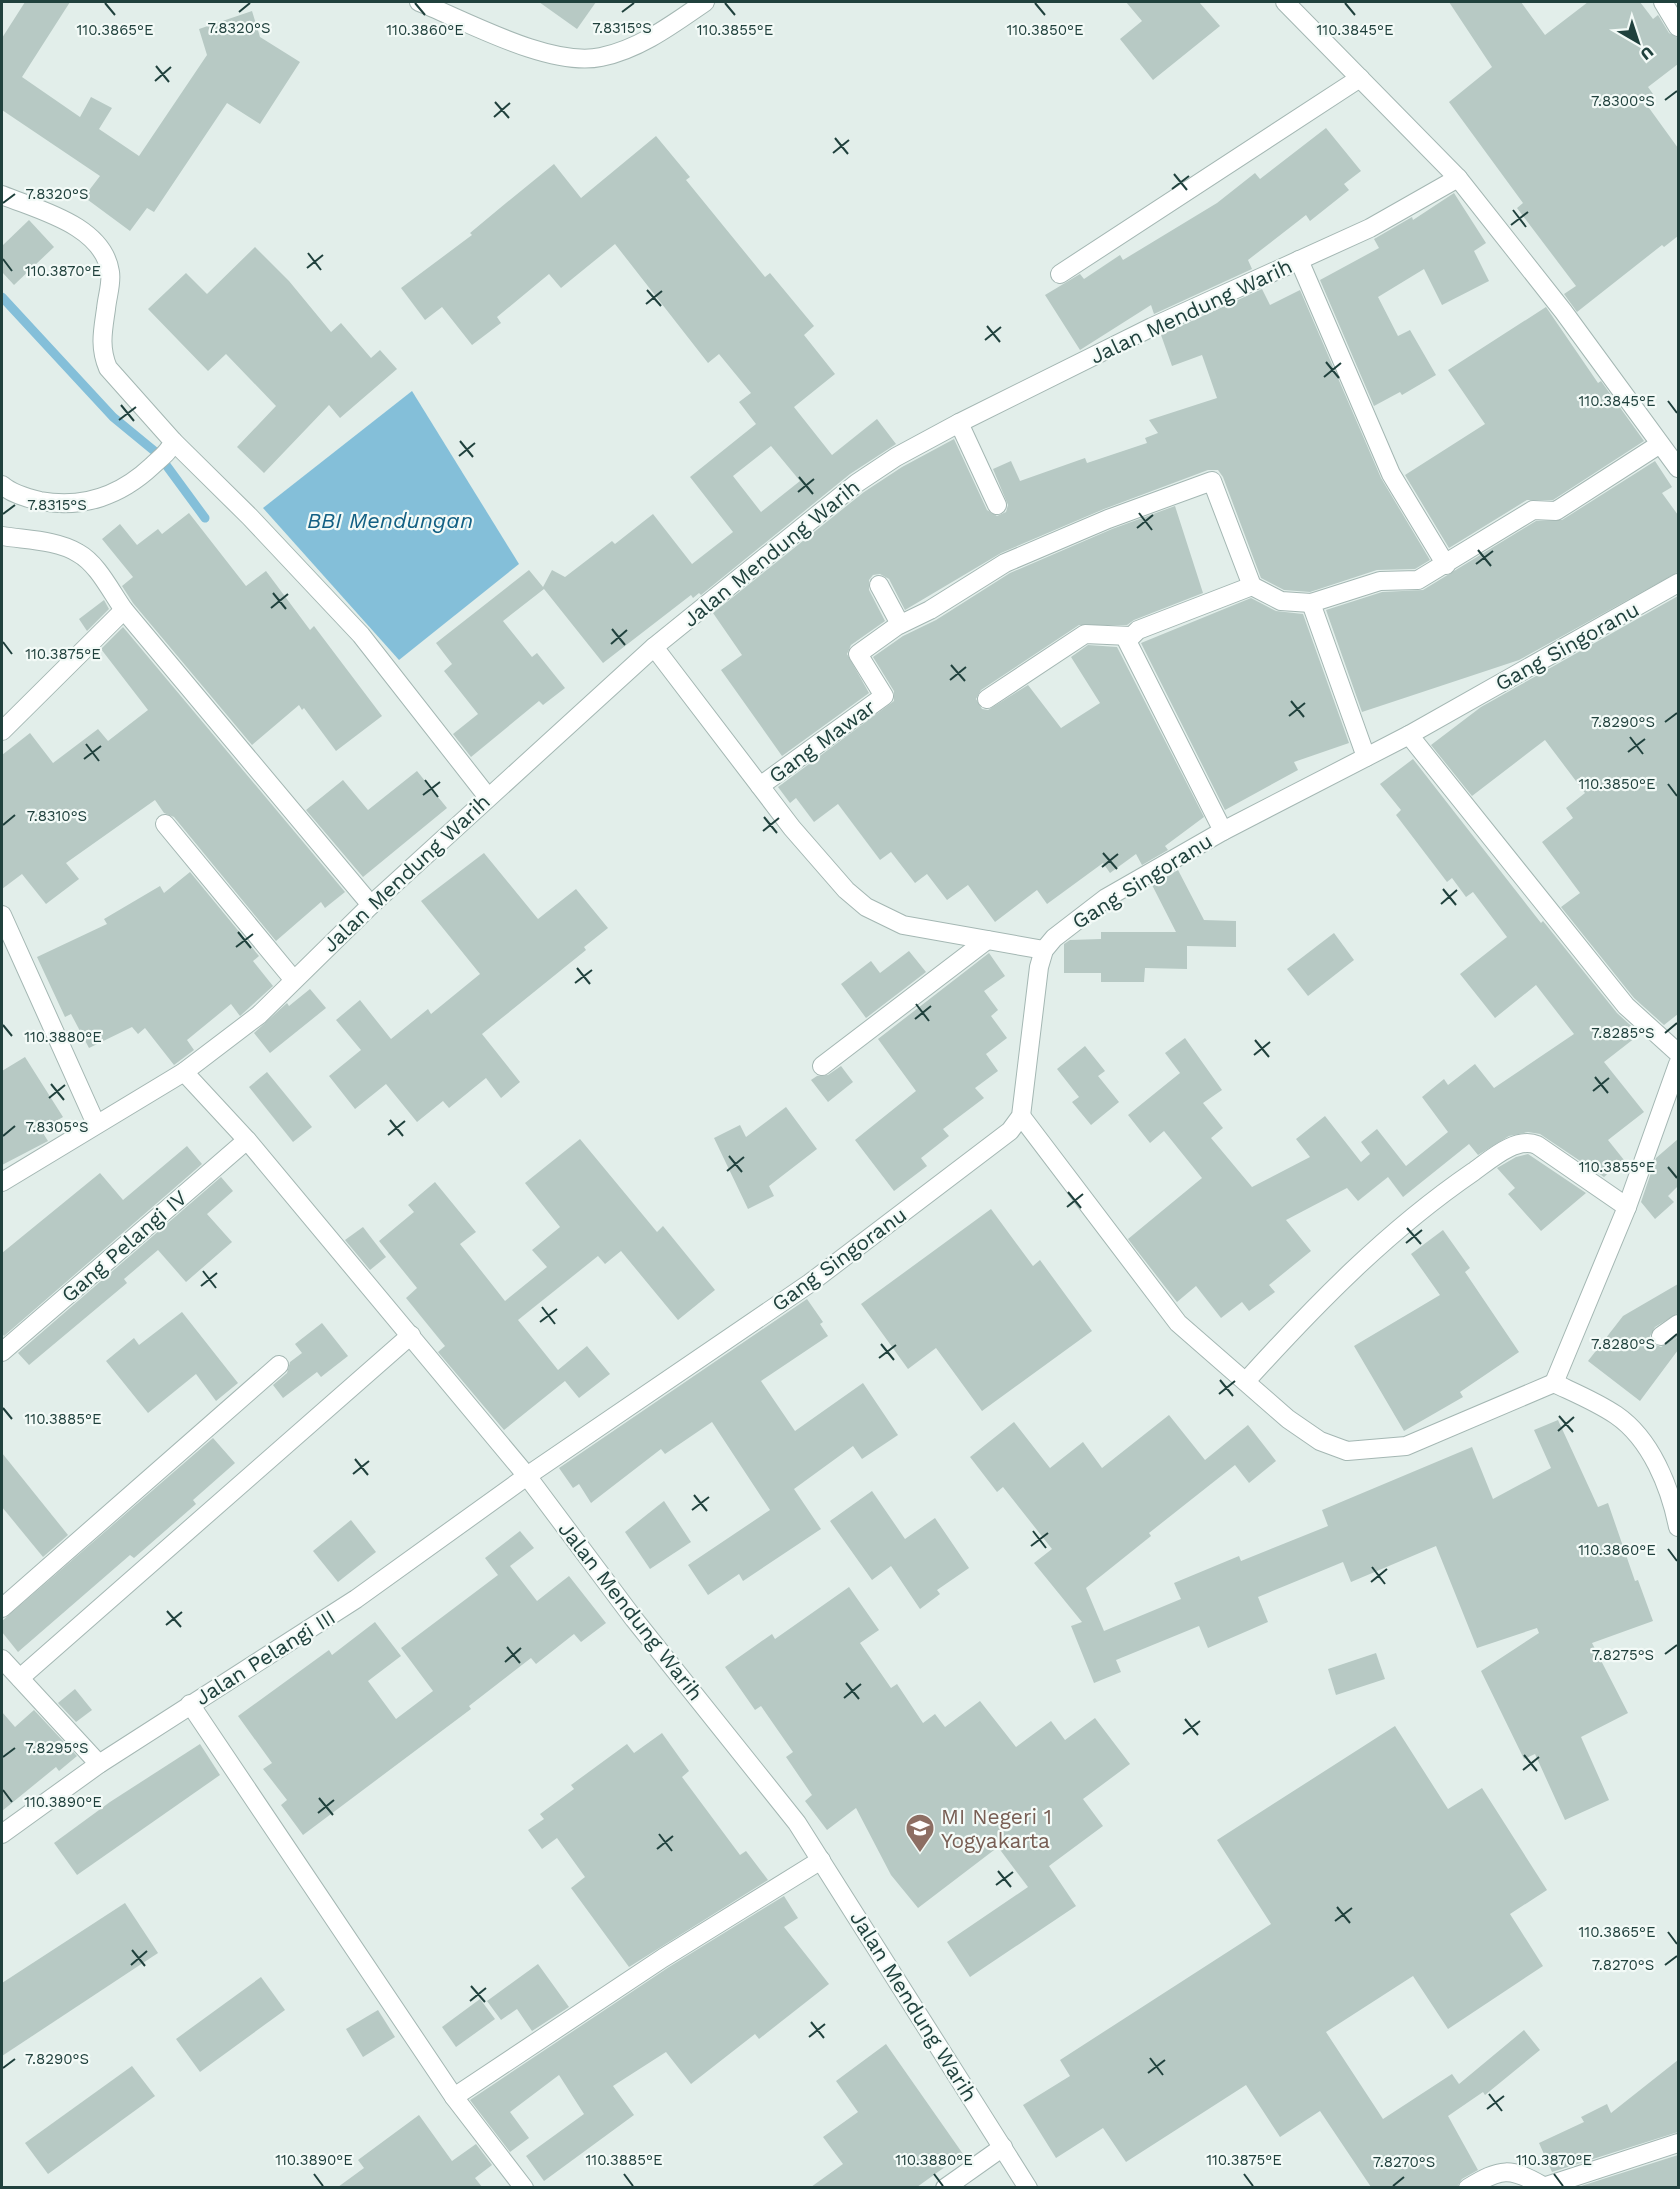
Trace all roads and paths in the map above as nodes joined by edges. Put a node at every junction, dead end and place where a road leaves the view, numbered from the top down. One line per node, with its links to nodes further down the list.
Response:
1 (419, 2): 2 (street)
2 (705, 2)
3 (1285, 2): 6 (street)
4 (1663, 2): 5 (street)
5 (1678, 27)
6 (1360, 78): 7 (street); 10 (street)
7 (1458, 178): 9 (street, Jalan Mendung Warih); 12 (street)
8 (2, 195): 13 (street)
9 (1299, 260): 11 (street, Jalan Mendung Warih); 18 (street)
10 (1060, 274)
11 (958, 423): 16 (street); 26 (street, Jalan Mendung Warih)
12 (1660, 444): 14 (street); 18 (street)
13 (170, 446): 15 (street); 32 (street)
14 (1678, 468)
15 (2, 485)
16 (997, 505)
17 (2, 536): 23 (street)
18 (1446, 565): 22 (street)
19 (1678, 583): 29 (street, Gang Singoranu)
20 (879, 585): 24 (street)
21 (1252, 586): 22 (street); 24 (street); 25 (street)
22 (1311, 603): 30 (street)
23 (124, 610): 28 (street); 35 (street)
24 (900, 624): 31 (street, Gang Mawar)
25 (1130, 636): 27 (street); 34 (street)
26 (654, 647): 31 (street); 32 (street, Jalan Mendung Warih)
27 (987, 699)
28 (2, 731)
29 (1409, 735): 30 (street, Gang Singoranu); 40 (street)
30 (1366, 757): 34 (street, Gang Singoranu)
31 (760, 786): 37 (street)
32 (487, 796): 35 (street, Jalan Mendung Warih)
33 (165, 824): 39 (street)
34 (1222, 831): 38 (street, Gang Singoranu)
35 (370, 905): 39 (street, Jalan Mendung Warih)
36 (2, 915): 45 (street)
37 (987, 940): 38 (street); 42 (street)
38 (1044, 950): 44 (street)
39 (293, 979): 43 (street, Jalan Mendung Warih)
40 (1678, 1053)
41 (1678, 1064): 48 (street)
42 (822, 1066)
43 (184, 1072): 45 (street, Jalan Mendung Warih); 46 (street, Jalan Mendung Warih)
44 (1021, 1116): 54 (street); 56 (street, Gang Singoranu)
45 (96, 1124): 47 (street, Jalan Mendung Warih)
46 (247, 1140): 50 (street, Jalan Mendung Warih); 52 (street, Gang Pelangi IV)
47 (2, 1182)
48 (1627, 1206): 54 (street); 55 (street)
49 (1678, 1324): 51 (street)
50 (411, 1335): 56 (street, Jalan Mendung Warih); 61 (street)
51 (1661, 1336)
52 (2, 1352)
53 (279, 1365): 59 (street)
54 (1247, 1380): 55 (street)
55 (1554, 1383): 57 (street)
56 (527, 1476): 62 (street, Jalan Pelangi III); 65 (street, Jalan Mendung Warih)
57 (1677, 1507): 58 (street)
58 (1678, 1527)
59 (2, 1608)
60 (2, 1659): 61 (street)
61 (20, 1678): 63 (street)
62 (189, 1704): 63 (street, Jalan Pelangi III); 66 (street)
63 (99, 1764): 64 (street, Jalan Pelangi III)
64 (2, 1834)
65 (820, 1860): 66 (street); 68 (street, Jalan Mendung Warih)
66 (454, 2097): 69 (street)
67 (1678, 2143): 73 (street)
68 (1003, 2147): 70 (street); 71 (street, Jalan Mendung Warih)
69 (524, 2187)
70 (945, 2187)
71 (1028, 2187)
72 (1468, 2187): 73 (street)
73 (1541, 2187)

